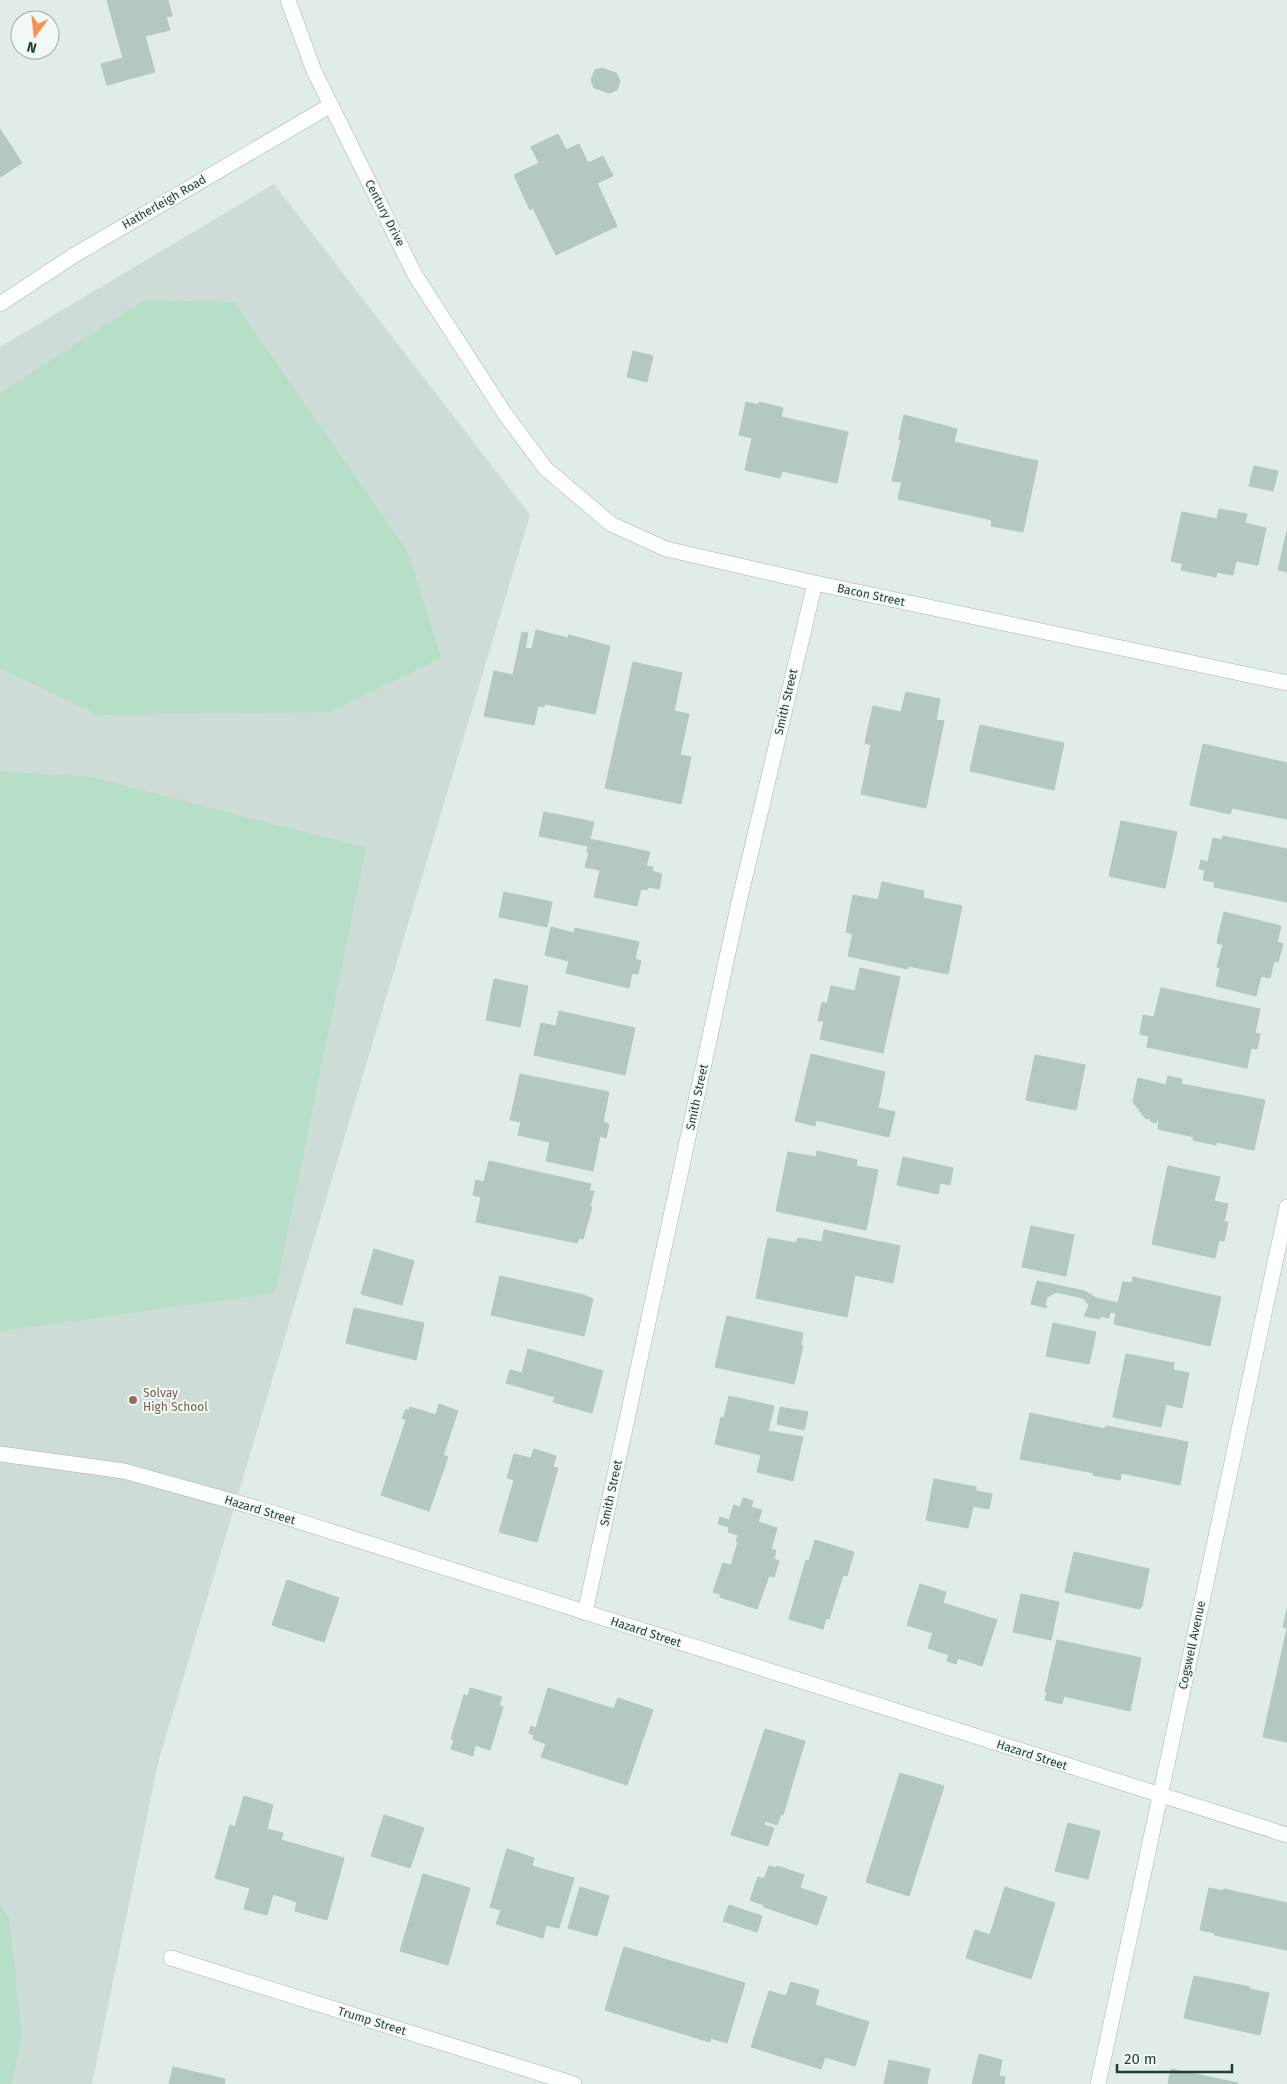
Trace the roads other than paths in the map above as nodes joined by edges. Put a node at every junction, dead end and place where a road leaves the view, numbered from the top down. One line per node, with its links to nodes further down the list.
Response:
1 (288, 0): 2 (street, Century Drive)
2 (331, 105): 3 (street, Hatherleigh Road); 4 (street, Century Drive)
3 (0, 304)
4 (504, 414): 5 (street, Bacon Street)
5 (815, 583): 6 (street, Bacon Street); 9 (street, Smith Street)
6 (1287, 684)
7 (1287, 1207): 10 (street, Cogswell Avenue)
8 (0, 1454): 9 (street, Hazard Street)
9 (586, 1613): 10 (street, Hazard Street)
10 (1159, 1795): 11 (street, Hazard Street); 14 (street, Cogswell Avenue)
11 (1287, 1835)
12 (171, 1958): 13 (street, Trump Street)
13 (574, 2084)
14 (1098, 2084)

